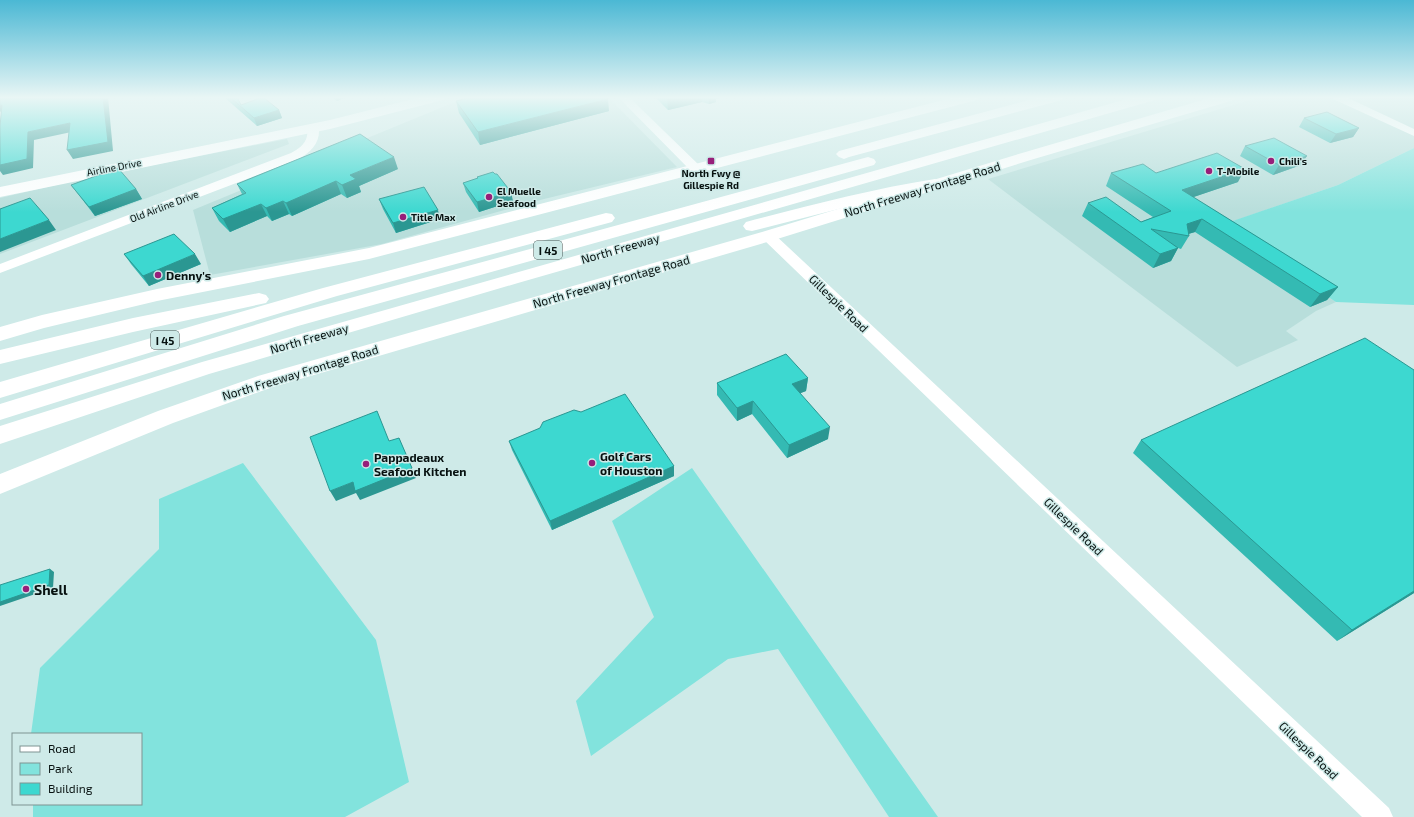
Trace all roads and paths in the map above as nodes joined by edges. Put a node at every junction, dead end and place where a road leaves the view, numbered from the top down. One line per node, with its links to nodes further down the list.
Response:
1 (243, 135): 10 (main road, Airline Drive)
2 (275, 135): 10 (main road, Airline Drive)
3 (312, 135): 16 (street, Old Airline Drive)
4 (662, 135): 11 (street)
5 (826, 135): 11 (main road)
6 (915, 135): 18 (main road, I 45)
7 (961, 135): 22 (main road, North Freeway / I 45)
8 (1016, 135): 17 (main road, North Freeway / I 45)
9 (1101, 135): 13 (main road, North Freeway Frontage Road)
10 (141, 157): 12 (main road, Airline Drive); 14 (main road, Airline Drive)
11 (696, 169): 19 (main road)
12 (0, 184)
13 (936, 184): 15 (main road, North Freeway Frontage Road); 17 (main road)
14 (0, 192)
15 (768, 236): 24 (main road, North Freeway Frontage Road); 25 (street, Gillespie Road)
16 (0, 269)
17 (511, 279): 23 (main road, North Freeway / I 45)
18 (330, 292): 20 (main road); 21 (main road, I 45)
19 (0, 334)
20 (0, 357)
21 (0, 390)
22 (0, 412)
23 (0, 435)
24 (0, 484)
25 (1380, 817)

